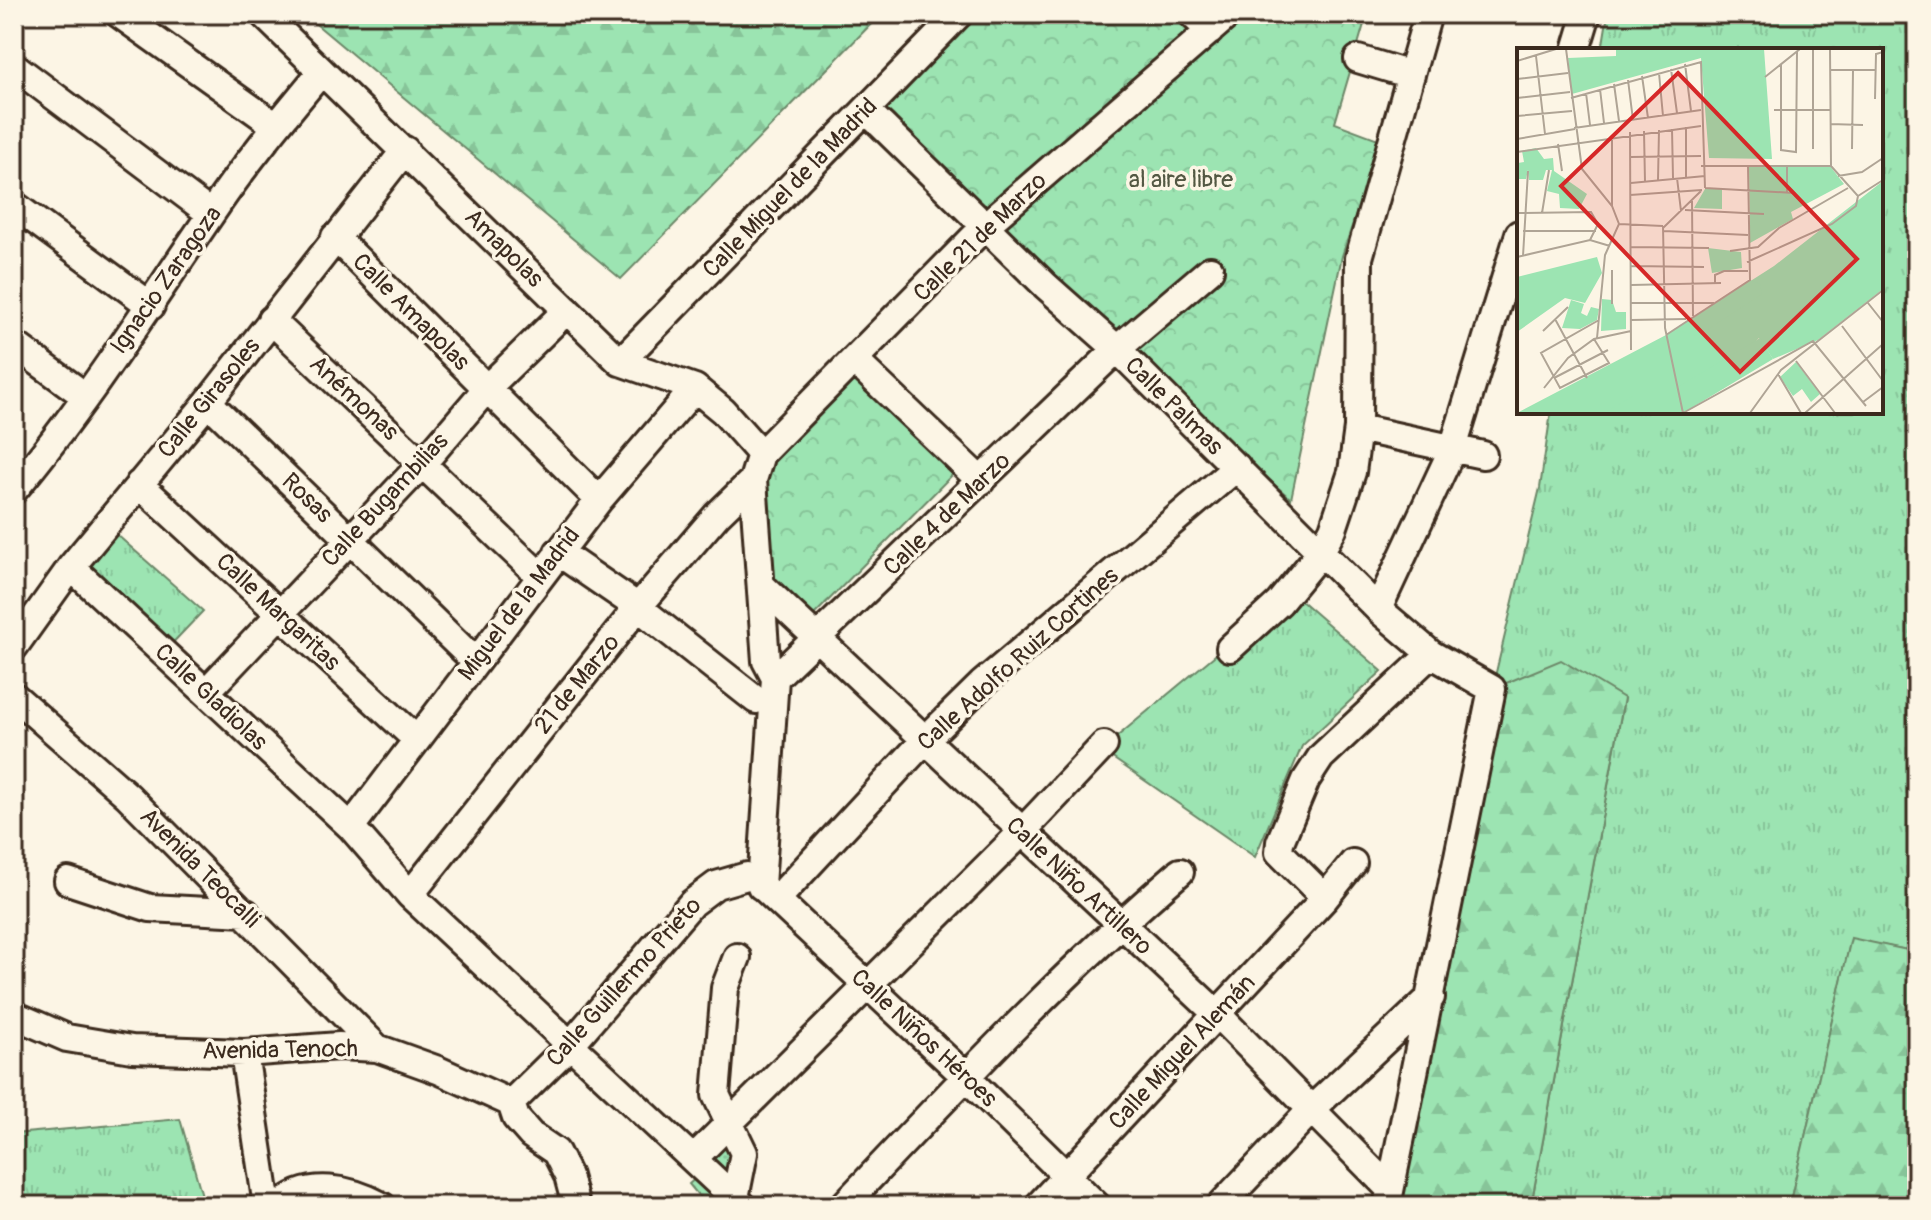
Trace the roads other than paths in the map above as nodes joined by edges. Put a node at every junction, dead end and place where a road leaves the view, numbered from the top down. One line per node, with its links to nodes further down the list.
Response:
1 (119, 14): 13 (street)
2 (263, 14): 10 (street, Amapolas)
3 (959, 14): 12 (street, Calle Miguel de la Madrid)
4 (1428, 14): 11 (street)
5 (1587, 14): 7 (street)
6 (1211, 20): 17 (street, Calle 21 de Marzo)
7 (1577, 48)
8 (1358, 59): 11 (street)
9 (14, 66): 16 (street)
10 (321, 72): 13 (street, Ignacio Zaragoza); 14 (street, Amapolas)
11 (1411, 75): 32 (street)
12 (866, 110): 17 (street, Calle Palmas); 27 (street, Calle Miguel de la Madrid)
13 (276, 126): 16 (street, Ignacio Zaragoza)
14 (405, 150): 18 (street, Calle Girasoles); 22 (street, Amapolas)
15 (14, 205): 21 (street)
16 (211, 214): 21 (street, Ignacio Zaragoza)
17 (985, 226): 25 (street, Calle Palmas); 26 (street, Calle 21 de Marzo)
18 (335, 237): 23 (street, Calle Girasoles); 28 (street, Calle Amapolas)
19 (1517, 240): 33 (street)
20 (1210, 270): 25 (street, Calle 4 de Marzo)
21 (151, 306): 30 (street, Ignacio Zaragoza)
22 (567, 310): 27 (street, Amapolas); 28 (street, Calle Bugambilias)
23 (271, 320): 31 (street, Calle Girasoles); 36 (street, Anémonas)
24 (14, 344): 30 (street)
25 (1117, 349): 37 (street, Calle Palmas); 39 (street, Calle 4 de Marzo)
26 (855, 361): 34 (street, Calle 21 de Marzo); 39 (street)
27 (620, 362): 29 (street, Amapolas)
28 (487, 388): 36 (street, Calle Bugambilias); 42 (street, Calle Amapolas)
29 (695, 388): 34 (street, Amapolas); 42 (street, Miguel de la Madrid)
30 (85, 396): 41 (street, Ignacio Zaragoza)
31 (208, 402): 40 (street, Calle Girasoles); 43 (street, Rosas)
32 (1358, 428): 33 (street); 45 (street)
33 (1453, 448): 35 (street); 50 (street)
34 (761, 454): 38 (street)
35 (1483, 455)
36 (423, 463): 43 (street, Calle Bugambilias); 47 (street, Anémonas)
37 (1237, 467): 45 (street, Calle Palmas); 62 (street, Calle Adolfo Ruiz Cortines)
38 (753, 480): 48 (street); 49 (street, 21 de Marzo)
39 (981, 481): 52 (street, Calle 4 de Marzo)
40 (139, 484): 46 (street, Calle Girasoles); 51 (street, Calle Margaritas)
41 (16, 485)
42 (599, 500): 44 (street, Miguel de la Madrid)
43 (350, 540): 51 (street, Calle Bugambilias); 56 (street, Rosas)
44 (558, 552): 47 (street, Miguel de la Madrid); 49 (street)
45 (1320, 553): 50 (street, Calle Palmas); 54 (street)
46 (71, 567): 53 (street, Calle Girasoles); 58 (street, Calle Gladiolas)
47 (540, 576): 56 (street, Miguel de la Madrid)
48 (763, 587): 52 (street, Calle Niño Artillero); 57 (street)
49 (638, 607): 60 (street); 70 (street, 21 de Marzo)
50 (1378, 609): 55 (street, Calle Palmas)
51 (279, 614): 58 (street, Calle Bugambilias); 61 (street, Calle Margaritas)
52 (818, 639): 57 (street, Calle 4 de Marzo); 62 (street, Calle Niño Artillero)
53 (14, 647)
54 (1230, 648)
55 (1431, 654): 71 (street); 76 (street, Calle Palmas)
56 (475, 661): 61 (street, Miguel de la Madrid)
57 (770, 669): 60 (street); 69 (street)
58 (206, 692): 64 (street, Calle Gladiolas)
59 (14, 696): 72 (street, Avenida Teocalli)
60 (756, 700): 69 (street)
61 (416, 739): 64 (street, Miguel de la Madrid)
62 (925, 740): 65 (street, Calle Niño Artillero); 69 (street, Calle Adolfo Ruiz Cortines)
63 (1104, 745): 65 (street)
64 (351, 827): 70 (street)
65 (1021, 833): 73 (street, Calle Niño Artillero); 75 (street)
66 (1353, 863): 71 (street, Calle Miguel Alemán)
67 (1180, 872): 73 (street)
68 (68, 881): 72 (street)
69 (762, 887): 75 (street, Calle Niños Héroes); 79 (street, Calle Guillermo Prieto)
70 (410, 895): 79 (street)
71 (1325, 898): 77 (street, Calle Miguel Alemán)
72 (246, 913): 80 (street, Avenida Teocalli)
73 (1119, 924): 77 (street, Calle Niño Artillero); 82 (street)
74 (737, 957): 85 (street)
75 (867, 984): 82 (street, Calle Niños Héroes); 85 (street)
76 (1431, 997): 84 (street); 88 (street)
77 (1217, 1014): 84 (street, Calle Niño Artillero); 87 (street, Calle Miguel Alemán)
78 (14, 1015): 81 (street, Avenida Tenoch)
79 (571, 1044): 83 (street, Calle Guillermo Prieto); 86 (street)
80 (377, 1048): 81 (street, Avenida Tenoch); 83 (street, Avenida Tenoch)
81 (244, 1053): 90 (street)
82 (965, 1076): 87 (street, Calle Niños Héroes); 94 (street)
83 (511, 1103): 93 (street)
84 (1312, 1109): 88 (street, Calle Niño Artillero); 97 (street)
85 (729, 1123): 86 (street); 89 (street)
86 (694, 1158): 89 (street)
87 (1068, 1175): 95 (street, Calle Miguel Alemán); 96 (street, Calle Niños Héroes)
88 (1388, 1198)
89 (739, 1202)
90 (267, 1206)
91 (280, 1206): 92 (street)
92 (382, 1206)
93 (576, 1206)
94 (843, 1206)
95 (1038, 1206)
96 (1097, 1206)
97 (1220, 1206)

